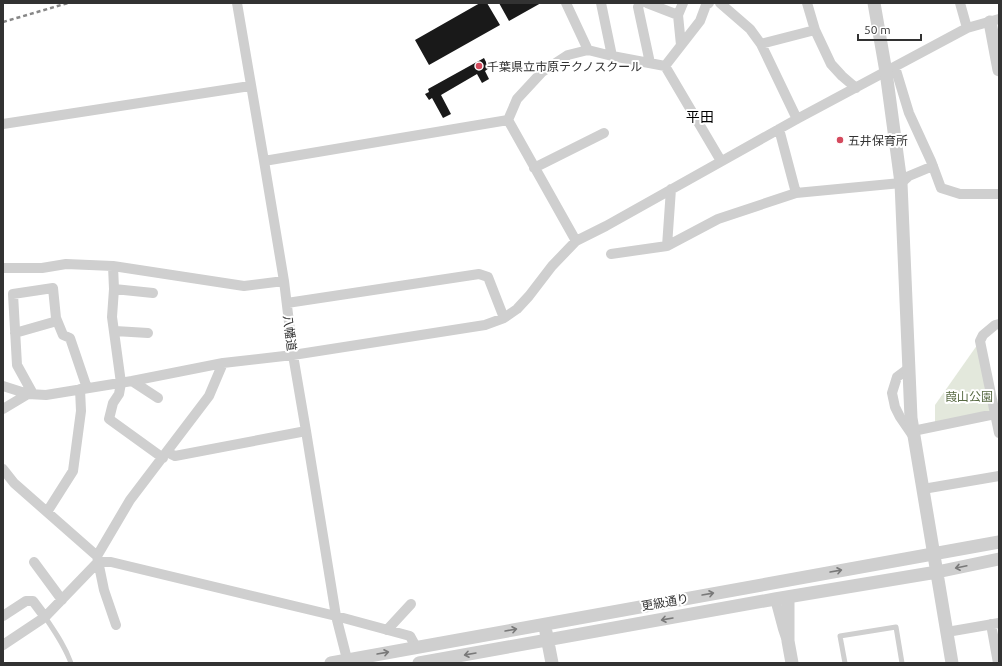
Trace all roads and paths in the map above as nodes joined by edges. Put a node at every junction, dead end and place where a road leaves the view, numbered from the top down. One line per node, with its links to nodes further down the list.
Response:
1 (237, 3): 24 (street, 八幡道)
2 (566, 3): 18 (street)
3 (601, 3): 19 (street)
4 (628, 3): 11 (street)
5 (683, 3): 12 (street)
6 (709, 3): 17 (street)
7 (720, 3): 16 (street)
8 (808, 3): 15 (street)
9 (874, 3): 22 (street)
10 (960, 3): 14 (street)
11 (642, 4): 12 (street); 20 (street)
12 (678, 15): 17 (street)
13 (995, 21): 14 (street); 23 (street)
14 (967, 28): 22 (street)
15 (815, 30): 16 (street); 25 (street)
16 (761, 44): 27 (street)
17 (682, 45): 21 (street)
18 (588, 50): 19 (street); 26 (street)
19 (612, 56): 20 (street)
20 (650, 63): 21 (street)
21 (665, 66): 32 (street)
22 (891, 69): 25 (street); 33 (street); 35 (street)
23 (999, 70)
24 (250, 86): 28 (street); 31 (street, 八幡道)
25 (856, 88): 27 (street)
26 (508, 120): 31 (street); 34 (street)
27 (797, 120): 29 (street)
28 (3, 124)
29 (779, 129): 32 (street); 37 (street)
30 (604, 134): 34 (street)
31 (264, 161): 44 (street, 八幡道)
32 (721, 161): 36 (street)
33 (933, 166): 35 (street); 38 (street)
34 (534, 168): 39 (street)
35 (901, 183): 37 (street); 56 (street)
36 (671, 189): 39 (street); 40 (street)
37 (796, 193): 40 (street)
38 (999, 194)
39 (576, 241): 48 (street)
40 (667, 246): 41 (street)
41 (611, 254)
42 (113, 266): 43 (street); 44 (street); 45 (street)
43 (3, 268)
44 (284, 281): 47 (street, 八幡道)
45 (114, 289): 46 (street); 51 (street)
46 (153, 293)
47 (287, 303): 48 (street); 54 (street, 八幡道)
48 (504, 318): 54 (street)
49 (57, 321): 52 (street); 52 (street); 60 (street)
50 (999, 324): 66 (street)
51 (114, 331): 53 (street); 58 (street)
52 (15, 332): 61 (street)
53 (148, 333)
54 (293, 355): 55 (street); 68 (street, 八幡道)
55 (223, 363): 57 (street); 71 (street)
56 (909, 368): 63 (street); 64 (street)
57 (132, 381): 58 (street); 62 (street)
58 (121, 383): 60 (street); 71 (street)
59 (3, 386): 61 (street)
60 (84, 389): 61 (street); 75 (street)
61 (30, 394): 65 (street)
62 (158, 398)
63 (910, 406): 64 (street); 67 (street); 70 (street)
64 (895, 407): 67 (street)
65 (3, 408)
66 (995, 414): 69 (street); 70 (street)
67 (900, 417): 70 (street)
68 (306, 431): 71 (street); 86 (street, 八幡道)
69 (999, 433)
70 (913, 434): 74 (street)
71 (165, 455): 78 (street)
72 (3, 469): 75 (street)
73 (999, 476): 74 (street)
74 (923, 489): 77 (street)
75 (47, 512): 78 (street)
76 (999, 542): 77 (street, 更級通り)
77 (934, 554): 81 (street); 89 (street, 更級通り, one-way to 77)
78 (97, 559): 83 (street); 86 (street); 90 (street)
79 (999, 559): 81 (street, 更級通り, one-way to 81)
80 (34, 562): 83 (street)
81 (937, 572): 82 (street, 更級通り); 92 (street)
82 (781, 598): 93 (street, 更級通り, one-way to 93); 102 (street)
83 (62, 600): 87 (street)
84 (411, 604): 91 (street)
85 (3, 616): 87 (street)
86 (336, 616): 91 (street); 96 (street, 八幡道)
87 (45, 617): 94 (street); 98 (lane)
88 (995, 623): 92 (street); 106 (street)
89 (545, 624): 93 (street); 95 (street, 更級通り, one-way to 89)
90 (116, 625)
91 (387, 630): 95 (street)
92 (947, 632): 105 (street)
93 (548, 640): 97 (street, 更級通り, one-way to 97); 101 (street)
94 (3, 645)
95 (416, 648): 96 (street, 更級通り, one-way to 95)
96 (348, 661): 99 (street, 更級通り)
97 (435, 662): 100 (street, 更級通り)
98 (72, 663)
99 (331, 663)
100 (419, 663)
101 (552, 663)
102 (792, 663)
103 (845, 663): 104 (lane)
104 (902, 663)
105 (952, 663)
106 (998, 663)

